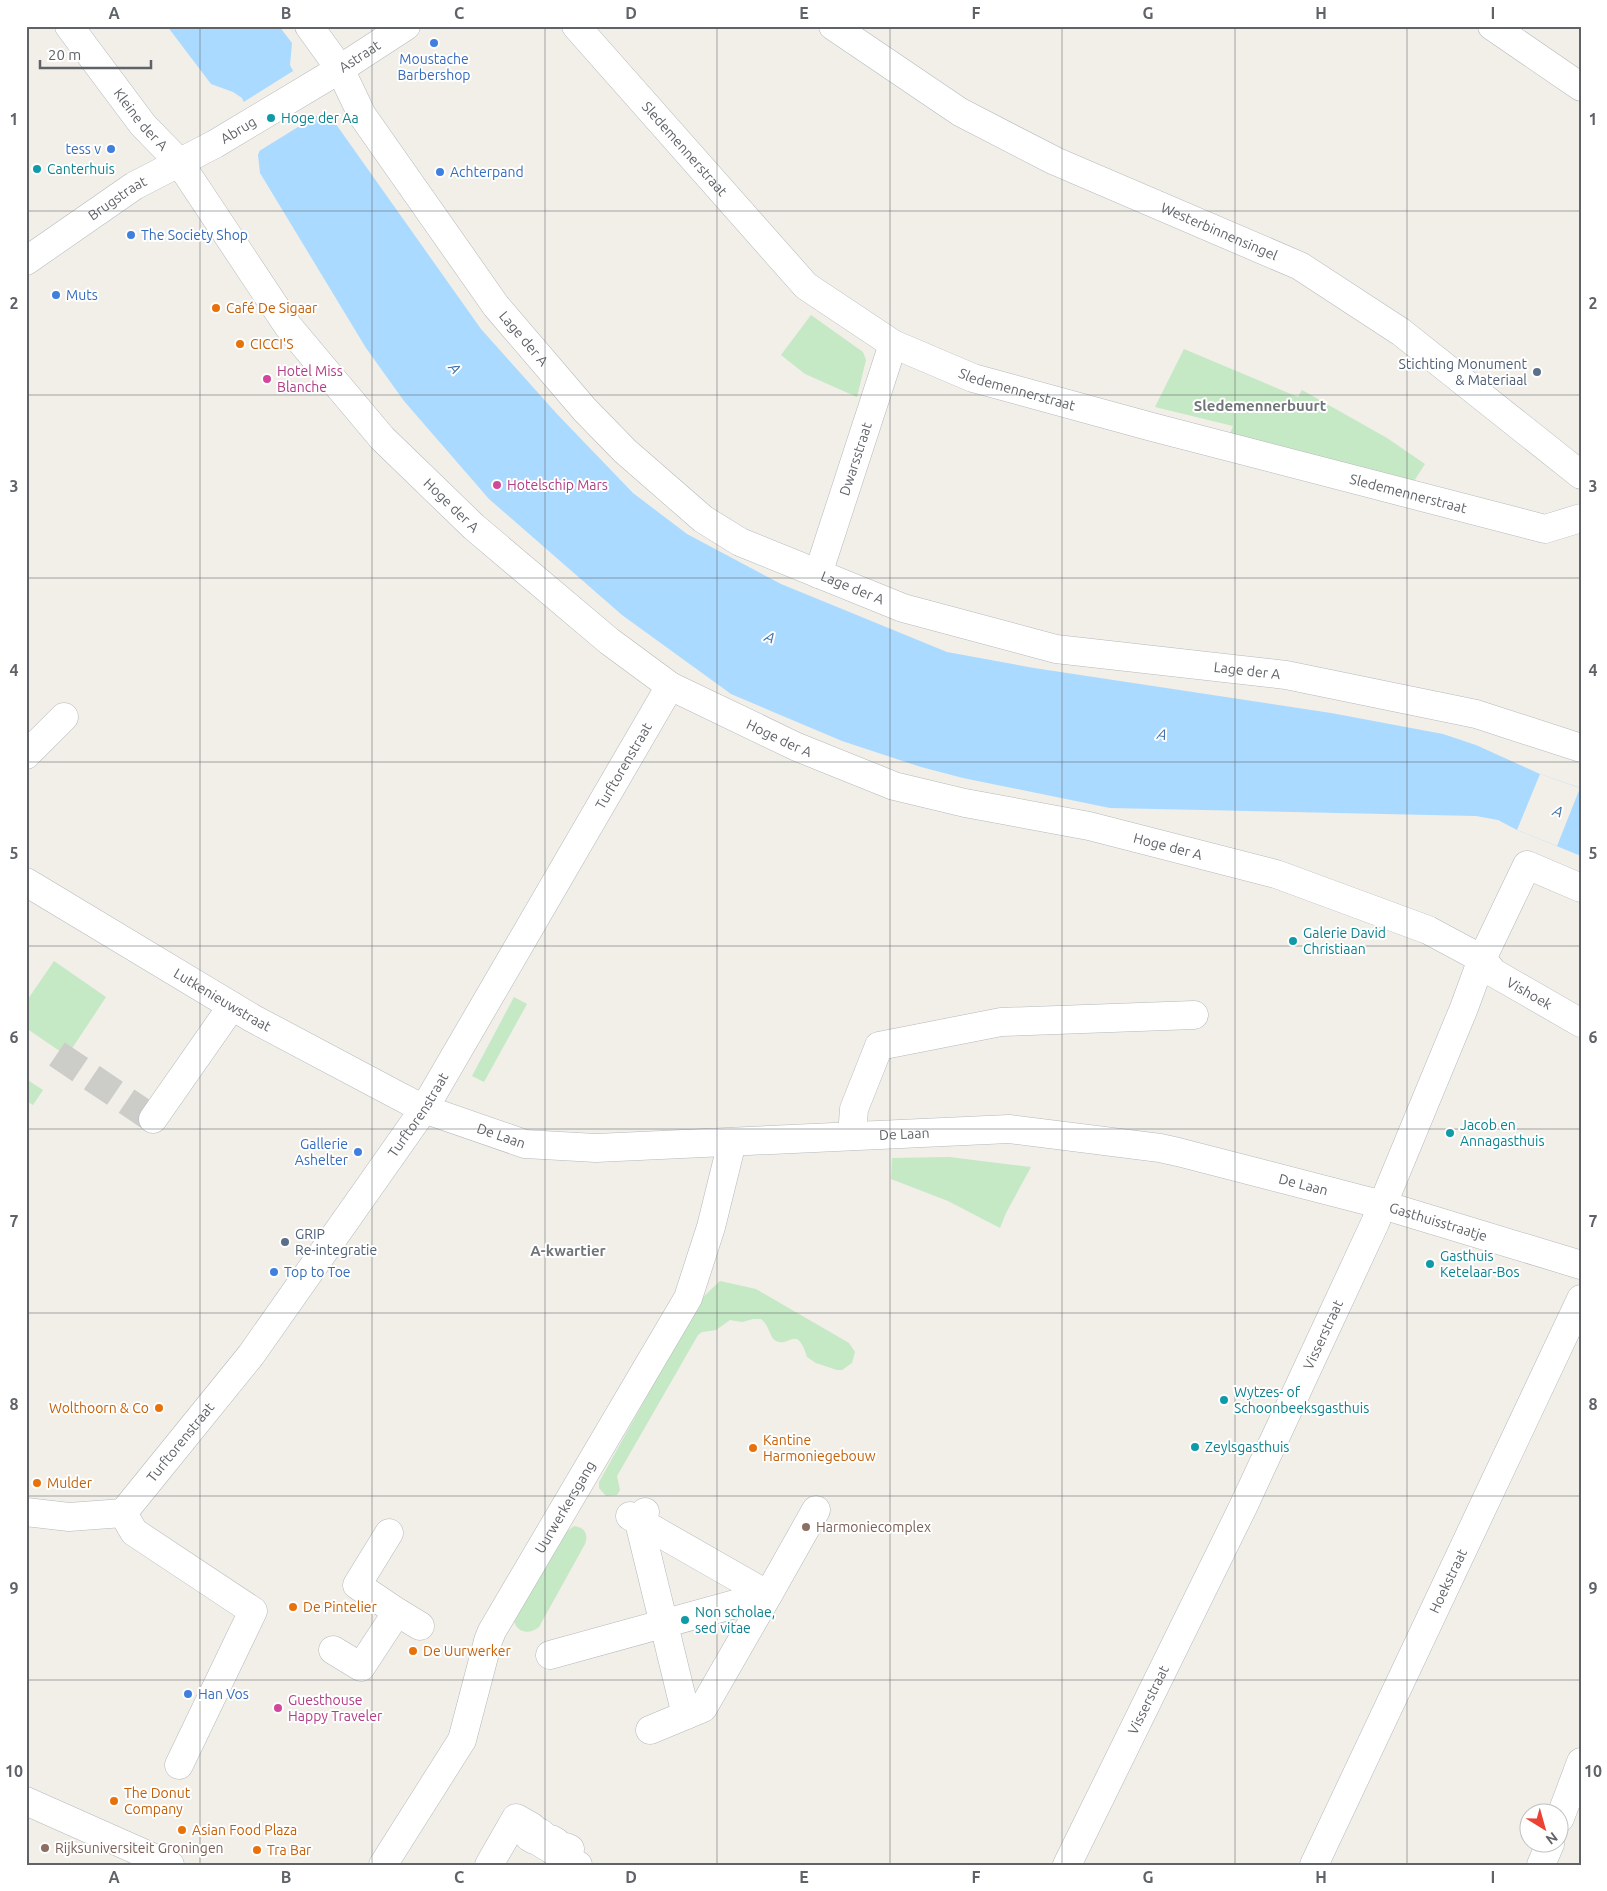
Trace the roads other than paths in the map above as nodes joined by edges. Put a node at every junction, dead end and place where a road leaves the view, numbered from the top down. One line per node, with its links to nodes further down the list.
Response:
1 (69, 26): 11 (street, Kleine der A)
2 (309, 26): 7 (street, Lage der A)
3 (406, 26): 7 (street, Astraat)
4 (576, 26): 13 (street, Sledemennerstraat)
5 (833, 26): 14 (street, Westerbinnensingel)
6 (1492, 26): 9 (street)
7 (340, 69): 8 (street, Astraat); 16 (street, Lage der A)
8 (314, 84): 10 (street, Abrug)
9 (1581, 87)
10 (215, 144): 11 (street, Brugstraat)
11 (179, 162): 12 (street, Brugstraat); 17 (street, Hoge der A)
12 (26, 261)
13 (893, 344): 15 (street, Sledemennerstraat); 16 (street, Dwarsstraat)
14 (1581, 475)
15 (1581, 518)
16 (818, 574): 19 (street, Lage der A)
17 (670, 686): 23 (street, Hoge der A); 27 (street, Turftorenstraat)
18 (64, 717): 20 (street)
19 (1578, 741)
20 (26, 755)
21 (26, 882): 24 (street, Lutkenieuwstraat)
22 (1581, 888): 23 (street)
23 (1482, 959): 26 (street, Vishoek); 31 (street, Visserstraat)
24 (232, 1006): 27 (street, Lutkenieuwstraat); 28 (street)
25 (1194, 1015): 29 (street)
26 (1581, 1023)
27 (424, 1109): 30 (street, De Laan); 36 (street, Turftorenstraat)
28 (153, 1119)
29 (852, 1136): 30 (street, De Laan); 31 (street, De Laan)
30 (732, 1142): 52 (street, Uurwerkersgang)
31 (1383, 1204): 32 (street, Gasthuisstraatje); 54 (street, Visserstraat)
32 (1581, 1265)
33 (1581, 1298): 55 (street, Hoekstraat)
34 (816, 1510): 38 (street)
35 (26, 1512): 36 (street)
36 (123, 1513): 47 (street)
37 (389, 1533): 39 (street)
38 (768, 1595): 40 (street); 40 (street); 44 (street)
39 (397, 1612): 41 (street); 42 (street)
40 (664, 1624): 43 (street); 44 (street)
41 (420, 1626)
42 (333, 1650)
43 (550, 1655)
44 (686, 1715): 45 (street)
45 (650, 1730)
46 (1581, 1762): 49 (street)
47 (179, 1765)
48 (26, 1801): 51 (street)
49 (1565, 1804)
50 (581, 1864): 53 (street)
51 (170, 1865)
52 (383, 1865)
53 (489, 1865)
54 (1067, 1865)
55 (1314, 1865)

